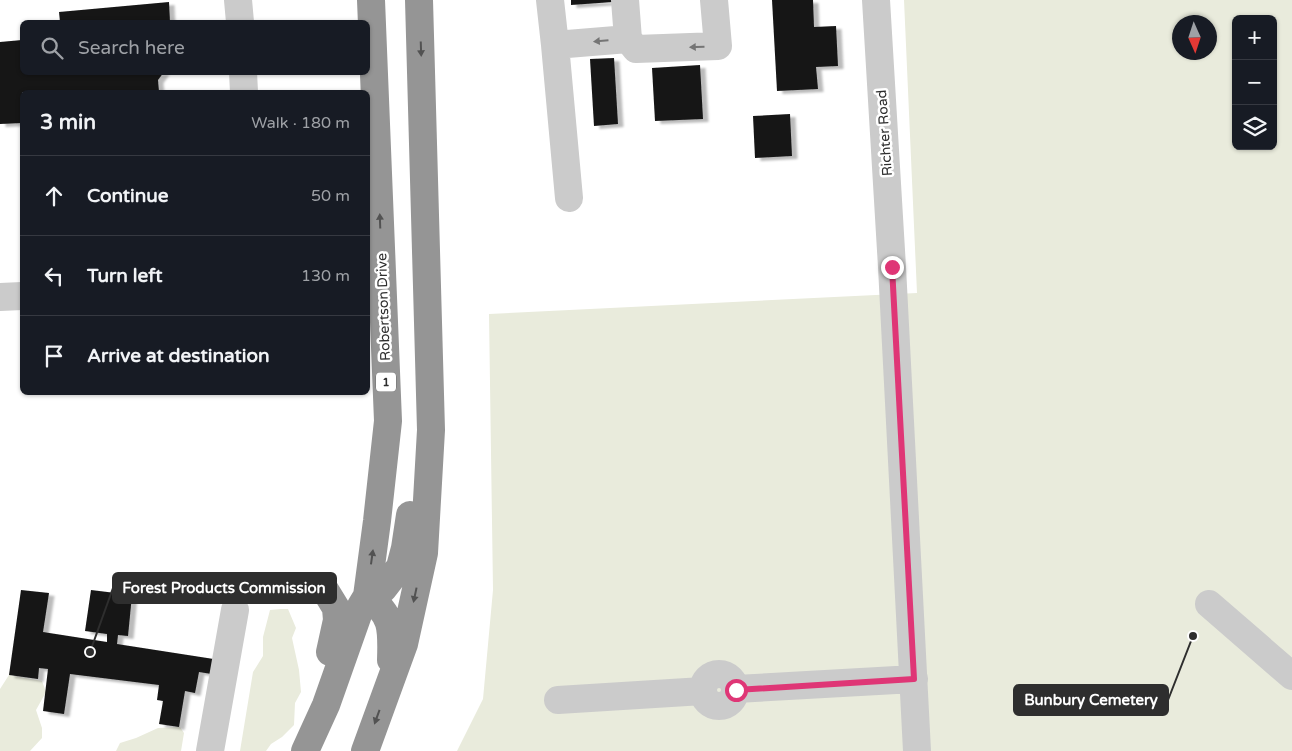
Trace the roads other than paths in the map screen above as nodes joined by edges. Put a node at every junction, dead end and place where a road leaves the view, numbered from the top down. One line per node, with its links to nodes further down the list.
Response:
1 (238, 0): 8 (street)
2 (371, 0): 18 (highway, Robertson Drive / 1, one-way to 2)
3 (419, 0): 14 (highway, one-way to 14)
4 (550, 0): 10 (street)
5 (625, 0): 9 (street)
6 (714, 0): 9 (street, one-way to 9)
7 (876, 0): 22 (street, Richter Road)
8 (240, 20)
9 (628, 39): 10 (street, one-way to 10)
10 (555, 45): 13 (street)
11 (243, 75): 12 (street)
12 (244, 90)
13 (569, 198)
14 (428, 289): 18 (highway); 23 (highway, one-way to 23)
15 (20, 296): 16 (street)
16 (0, 297)
17 (326, 590): 26 (highway)
18 (367, 596): 23 (highway); 27 (highway, Robertson Drive / 1)
19 (1209, 604): 21 (street)
20 (235, 610): 25 (street)
21 (1292, 676)
22 (914, 679): 24 (street); 29 (street, Richter Road)
23 (390, 684): 28 (highway, one-way to 28)
24 (558, 700)
25 (210, 751)
26 (298, 751)
27 (305, 751)
28 (364, 751)
29 (917, 751)

